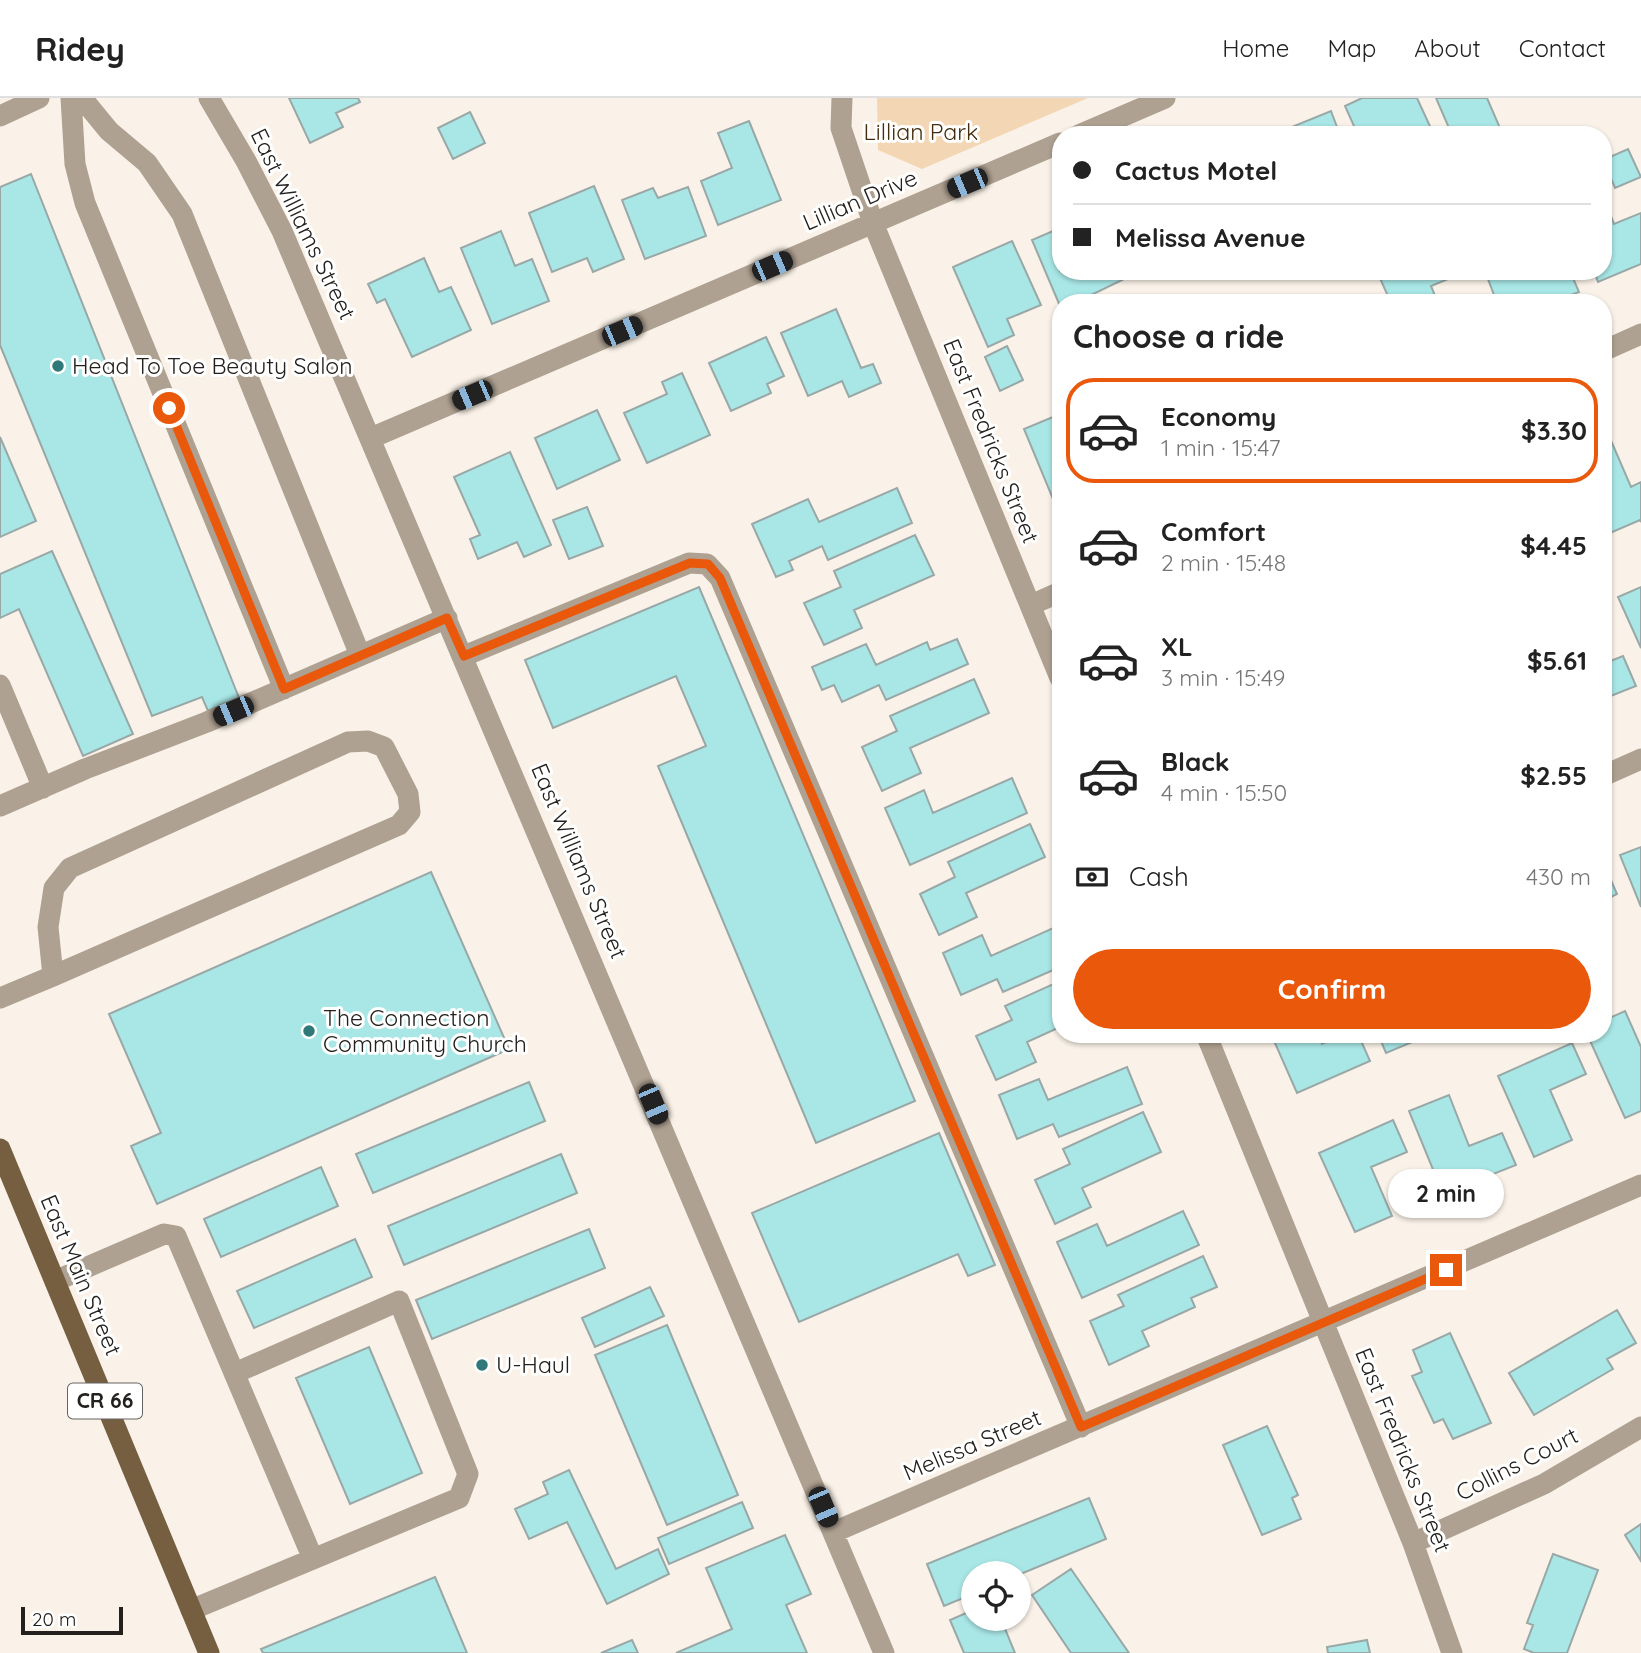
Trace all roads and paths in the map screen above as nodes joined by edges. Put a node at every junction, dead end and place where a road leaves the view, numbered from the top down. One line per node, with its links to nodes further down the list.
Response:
1 (39, 98): 7 (street)
2 (71, 98): 21 (street)
3 (82, 98): 17 (street)
4 (209, 98): 13 (street, East Williams Street)
5 (842, 98): 10 (street, East Fredricks Street)
6 (1165, 98): 8 (street)
7 (0, 116)
8 (1100, 126)
9 (1052, 146): 10 (street, Lillian Drive)
10 (873, 223): 13 (street, Lillian Drive); 15 (street, East Fredricks Street)
11 (1641, 334): 12 (street)
12 (1612, 347)
13 (371, 438): 16 (street, East Williams Street)
14 (1052, 596): 15 (street)
15 (1031, 605): 19 (street, East Fredricks Street)
16 (447, 618): 17 (street); 18 (street, East Williams Street)
17 (360, 655): 21 (street)
18 (464, 656): 34 (street); 36 (street, East Williams Street)
19 (1052, 658)
20 (1, 685): 24 (street)
21 (284, 689): 24 (street)
22 (1641, 759): 23 (street)
23 (1612, 772)
24 (43, 788): 25 (street)
25 (0, 806)
26 (53, 976): 26 (street); 27 (street)
27 (0, 998)
28 (1210, 1043): 32 (street, East Fredricks Street)
29 (0, 1149): 31 (main road, East Main Street / CR 66)
30 (1641, 1185): 32 (street, Melissa Street)
31 (55, 1281): 33 (street); 39 (main road, East Main Street / CR 66)
32 (1323, 1324): 34 (street, Melissa Street); 37 (street, East Fredricks Street)
33 (235, 1373): 38 (street); 38 (street)
34 (1081, 1427): 36 (street, Melissa Street)
35 (1641, 1427): 37 (street, Collins Court)
36 (834, 1532): 41 (street, East Williams Street)
37 (1413, 1543): 42 (street, East Fredricks Street)
38 (313, 1559): 39 (street)
39 (191, 1610): 40 (main road, East Main Street / CR 66)
40 (209, 1653)
41 (884, 1653)
42 (1452, 1653)

